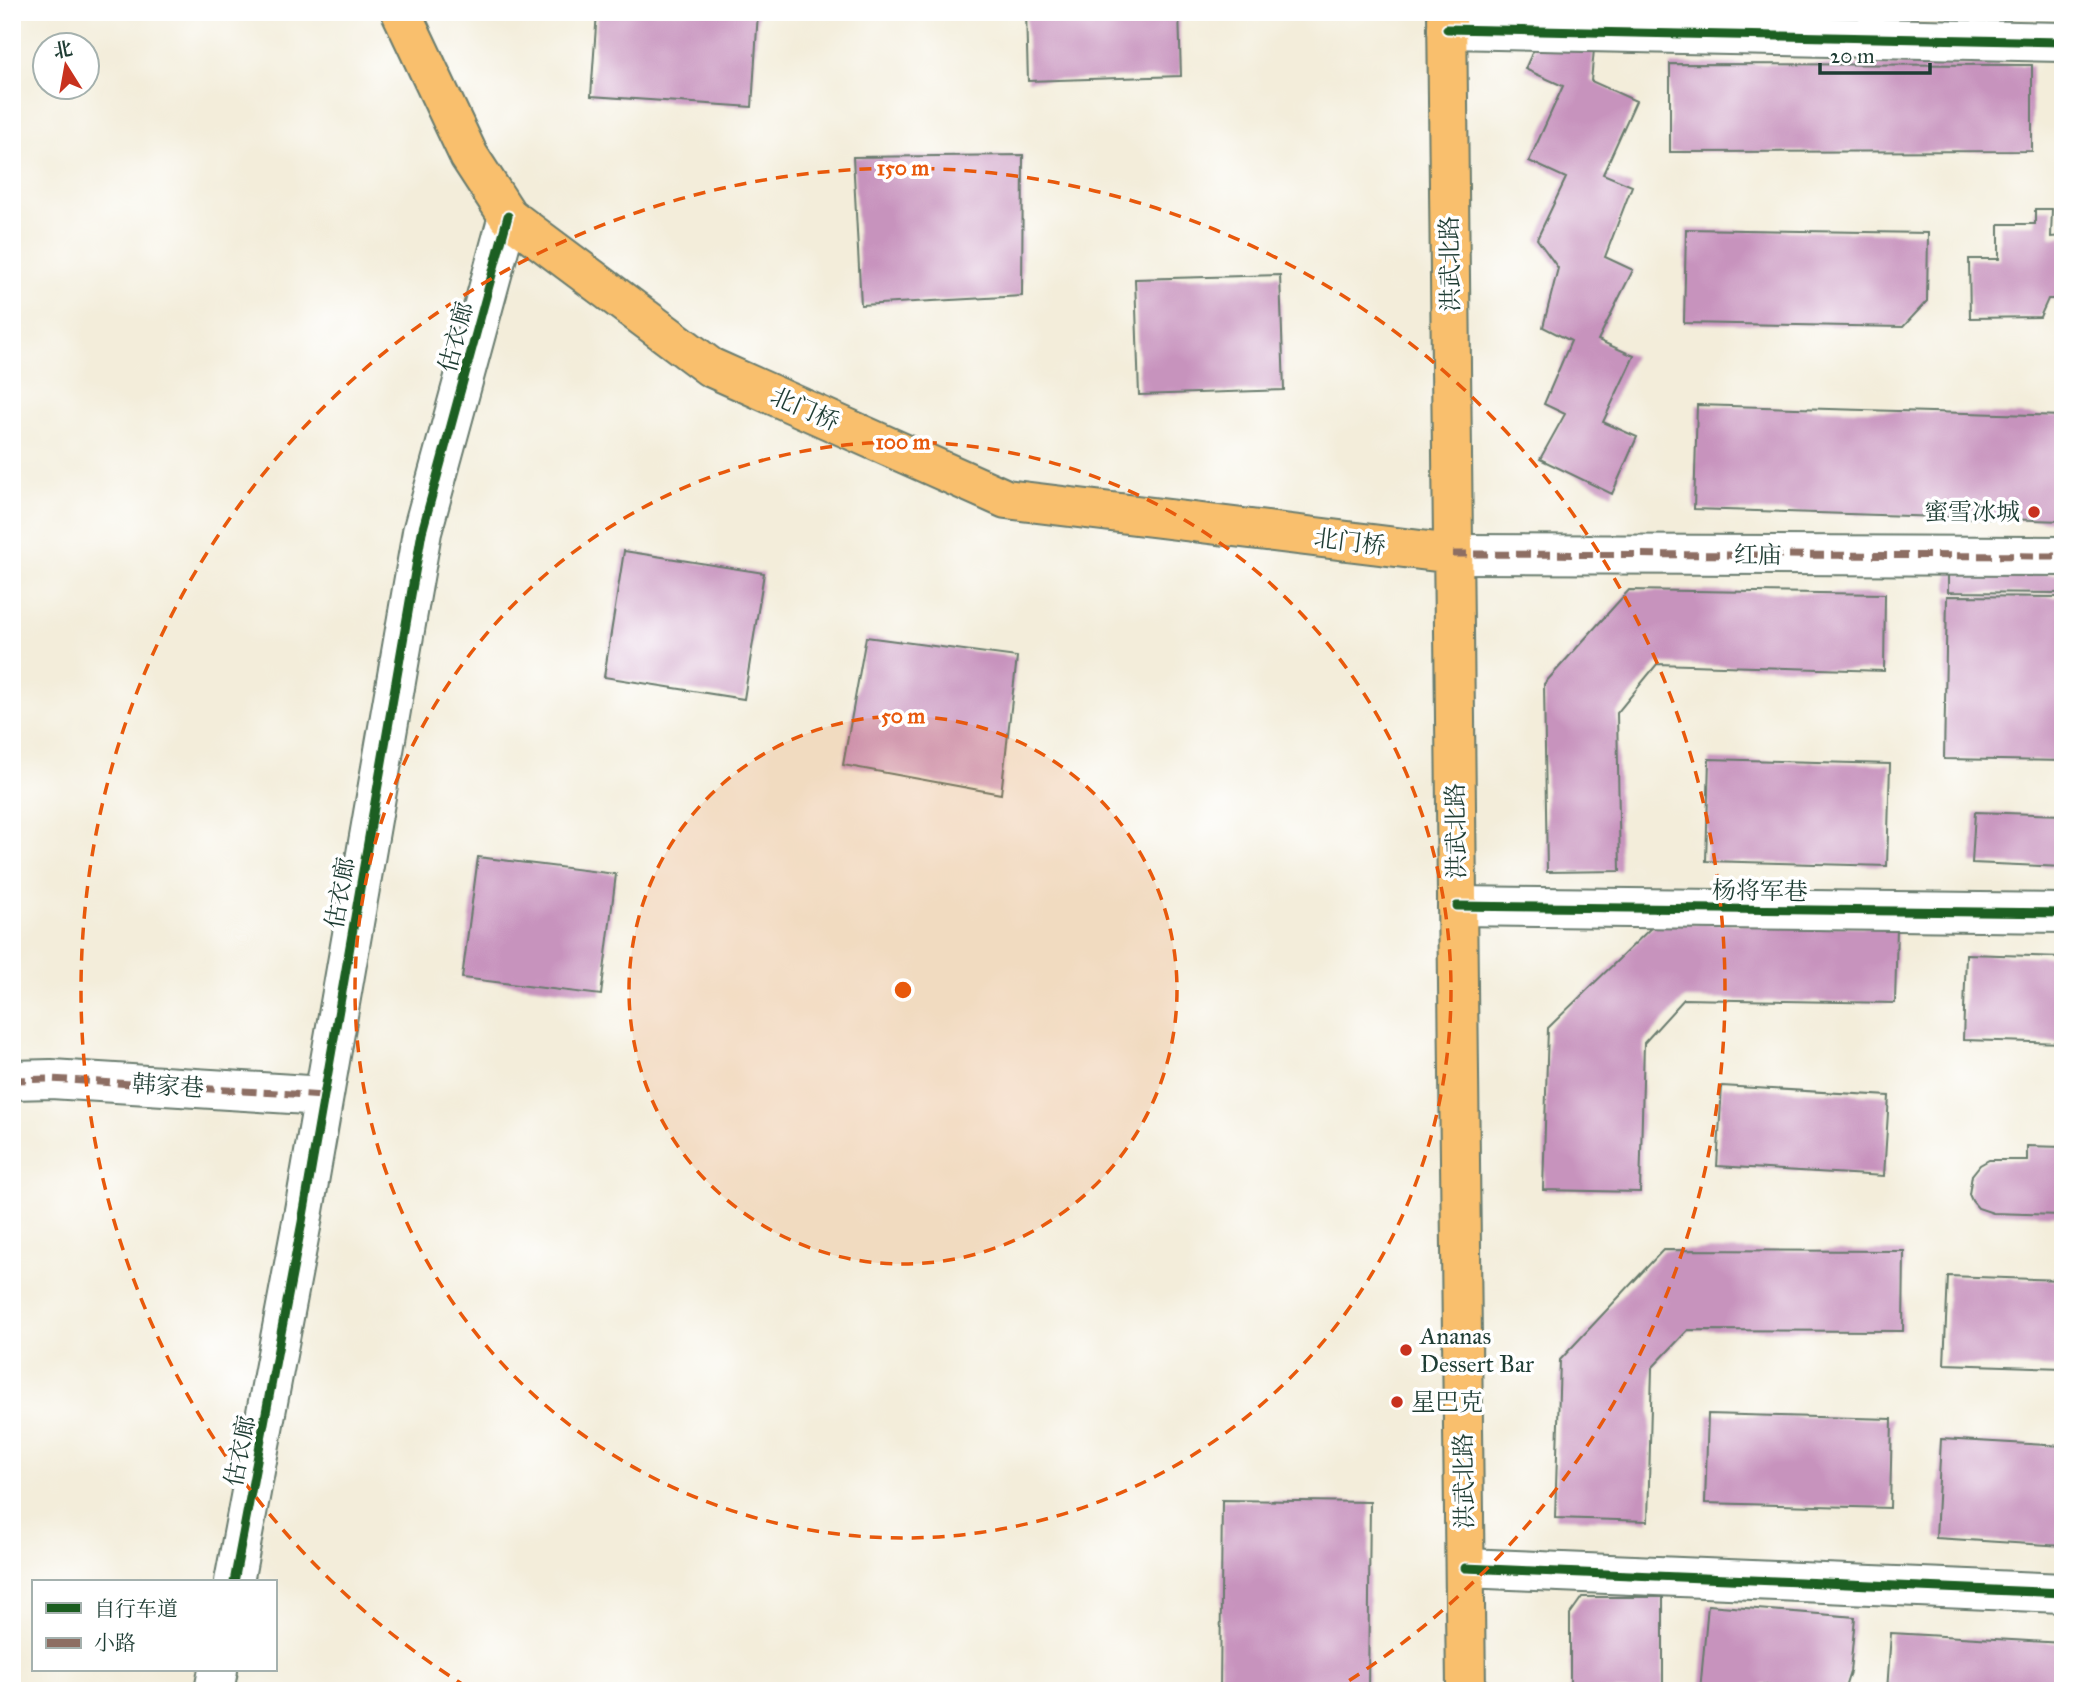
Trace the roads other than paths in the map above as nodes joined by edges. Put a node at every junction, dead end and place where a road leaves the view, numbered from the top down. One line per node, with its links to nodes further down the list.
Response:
1 (401, 12): 4 (main road, 北门桥)
2 (1447, 20): 3 (street); 5 (main road, 洪武北路)
3 (2063, 42)
4 (508, 216): 5 (main road, 北门桥); 10 (street, 估衣廊)
5 (1453, 554): 6 (street, 红庙); 7 (main road, 洪武北路)
6 (2063, 556)
7 (1457, 906): 8 (street, 杨将军巷); 11 (main road, 洪武北路)
8 (2063, 913)
9 (12, 1080): 10 (street, 韩家巷)
10 (324, 1096): 12 (street, 估衣廊)
11 (1465, 1568): 13 (street); 16 (main road, 洪武北路)
12 (234, 1580)
13 (2063, 1594)
14 (218, 1672): 15 (street)
15 (214, 1691)
16 (1466, 1691)

